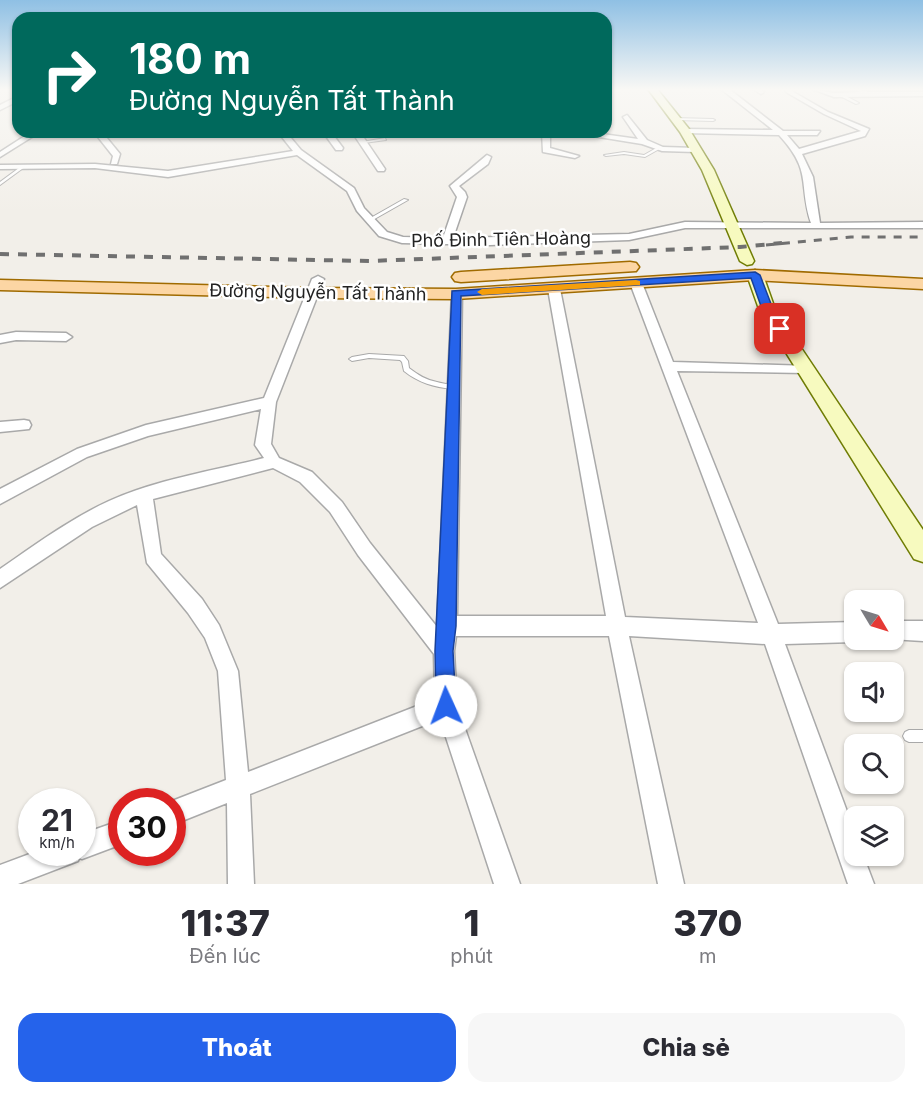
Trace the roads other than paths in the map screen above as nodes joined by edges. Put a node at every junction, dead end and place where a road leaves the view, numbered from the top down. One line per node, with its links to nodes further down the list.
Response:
1 (636, 130): 16 (street)
2 (814, 130): 6 (street)
3 (864, 130): 17 (street)
4 (685, 131): 5 (street); 20 (street)
5 (778, 132): 6 (street); 22 (street)
6 (817, 133): 17 (street)
7 (27, 138): 23 (street)
8 (103, 138): 27 (street)
9 (286, 138): 21 (street, Phố Đinh Tiên Hoàng)
10 (332, 138): 18 (street)
11 (361, 138): 15 (street)
12 (546, 138): 25 (street)
13 (612, 138): 16 (street)
14 (385, 139): 15 (lane)
15 (364, 142): 30 (street)
16 (644, 142): 19 (street)
17 (826, 145): 22 (street)
18 (339, 148)
19 (659, 148): 20 (street); 24 (lane)
20 (696, 150): 34 (street)
21 (298, 152): 28 (street); 33 (street, Phố Đinh Tiên Hoàng)
22 (799, 152): 35 (street)
23 (0, 155)
24 (606, 155)
25 (575, 156)
26 (488, 157): 37 (street)
27 (114, 162)
28 (24, 166): 29 (street); 31 (lane)
29 (0, 167)
30 (381, 169)
31 (0, 184)
32 (406, 200): 33 (lane)
33 (369, 220): 37 (street, Phố Đinh Tiên Hoàng)
34 (730, 224): 35 (street, Phố Đinh Tiên Hoàng); 37 (street, Phố Đinh Tiên Hoàng); 38 (street)
35 (816, 225): 36 (street, Phố Đinh Tiên Hoàng)
36 (923, 225)
37 (447, 242)
38 (751, 268): 40 (main road, Đường Nguyễn Tất Thành); 41 (main road, Đường Nguyễn Tất Thành); 42 (main road, Đường Nguyễn Tất Thành); 43 (main road, Đường Nguyễn Tất Thành); 51 (street)
39 (0, 271): 45 (main road, Đường Nguyễn Tất Thành)
40 (923, 272)
41 (551, 283): 42 (main road, Đường Nguyễn Tất Thành); 45 (main road, Đường Nguyễn Tất Thành); 46 (main road, Đường Nguyễn Tất Thành); 62 (street)
42 (636, 283): 50 (street)
43 (923, 284)
44 (0, 285): 45 (main road, Đường Nguyễn Tất Thành)
45 (315, 286): 46 (main road, Đường Nguyễn Tất Thành); 53 (street)
46 (456, 294): 52 (street)
47 (66, 338): 48 (street)
48 (0, 339)
49 (352, 359): 52 (lane)
50 (669, 366): 51 (street); 66 (street)
51 (805, 369): 59 (street)
52 (453, 387): 61 (street)
53 (269, 402): 56 (street); 58 (street)
54 (24, 425): 55 (street)
55 (0, 427)
56 (274, 462): 57 (street); 67 (street)
57 (144, 496): 60 (street); 71 (street)
58 (0, 497)
59 (923, 551)
60 (0, 579)
61 (447, 626): 62 (street); 67 (street)
62 (617, 626): 66 (street); 77 (street)
63 (904, 631): 64 (street)
64 (923, 631)
65 (844, 632): 66 (street)
66 (772, 634): 78 (street)
67 (444, 651): 68 (street)
68 (446, 706): 71 (street); 76 (street)
69 (909, 736): 70 (lane)
70 (923, 736)
71 (238, 788): 72 (street); 75 (street)
72 (186, 808)
73 (32, 866): 74 (street)
74 (0, 878)
75 (241, 884)
76 (507, 884)
77 (671, 884)
78 (861, 884)

